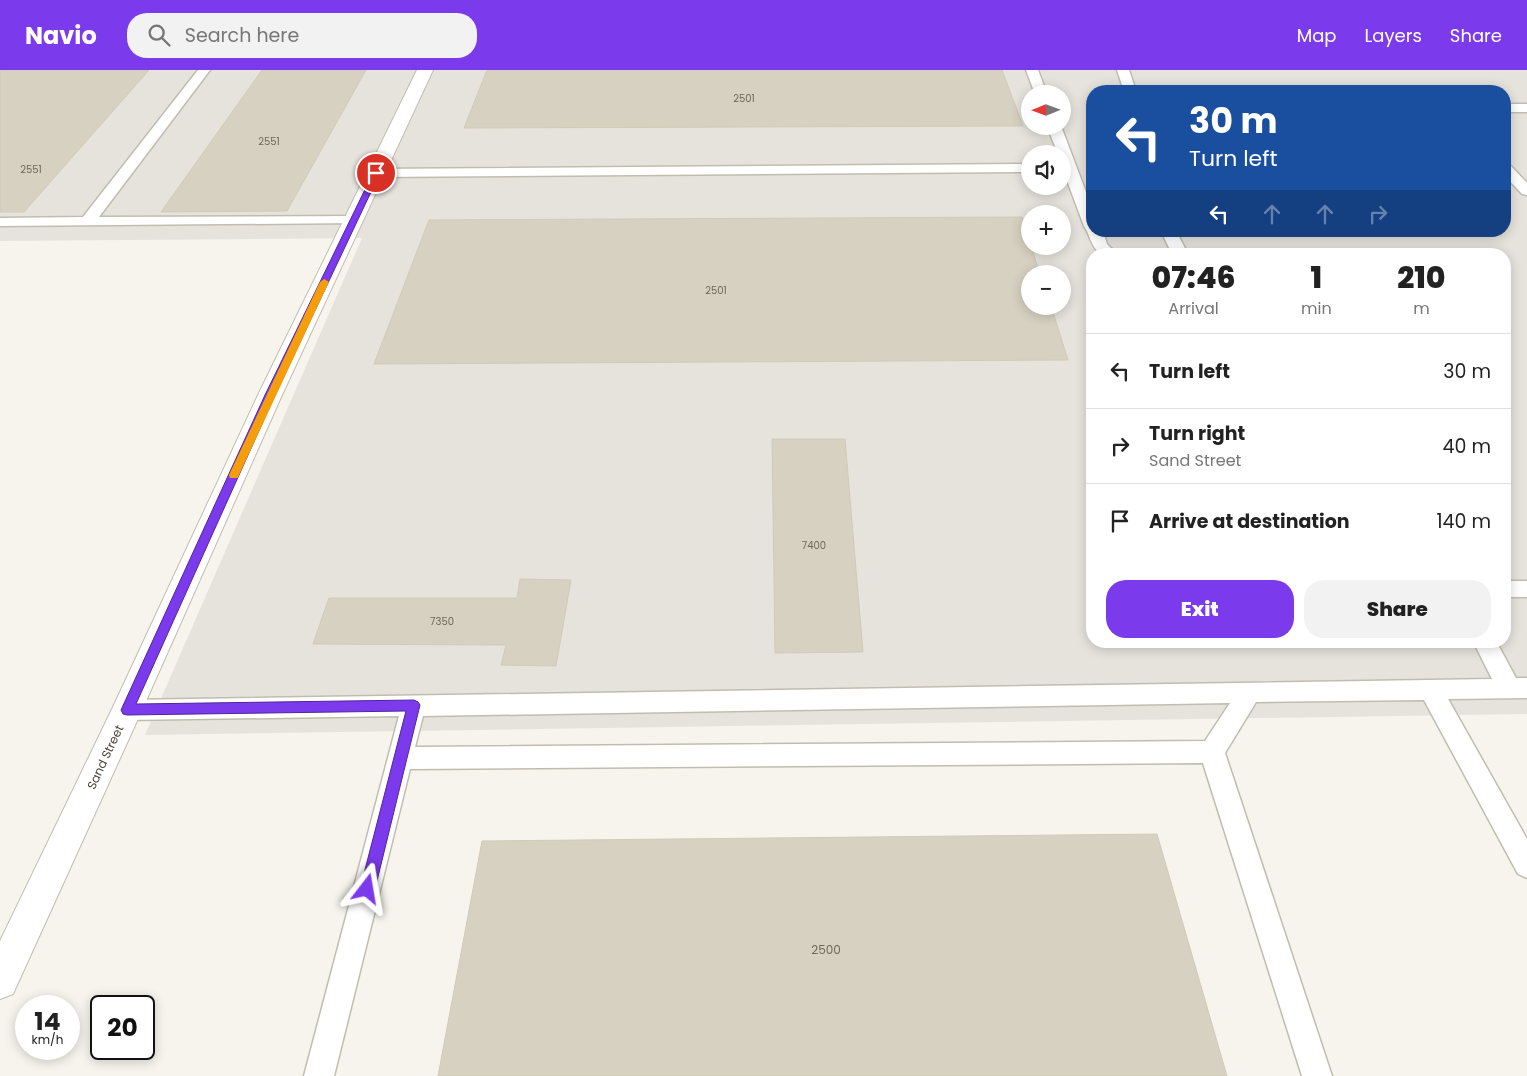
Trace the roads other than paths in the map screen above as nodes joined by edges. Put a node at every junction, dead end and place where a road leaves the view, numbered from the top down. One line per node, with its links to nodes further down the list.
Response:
1 (204, 70): 17 (lane)
2 (425, 70): 10 (street, Sand Street)
3 (1032, 70): 5 (lane)
4 (1123, 70): 6 (lane)
5 (1038, 85)
6 (1128, 85)
7 (1511, 108): 8 (lane)
8 (1527, 108)
9 (1021, 168): 10 (lane)
10 (376, 173): 15 (street, Sand Street)
11 (1511, 174): 13 (lane)
12 (1071, 177): 14 (lane)
13 (1527, 191)
14 (1086, 212)
15 (354, 220): 17 (lane); 27 (street, Sand Street)
16 (0, 222): 17 (lane)
17 (87, 222)
18 (1096, 237): 19 (lane)
19 (1102, 248)
20 (1511, 589): 21 (lane)
21 (1527, 589)
22 (1489, 648): 23 (lane)
23 (1518, 688): 24 (lane)
24 (1431, 690): 25 (lane); 30 (lane)
25 (1250, 692): 26 (lane); 28 (lane)
26 (414, 705): 27 (lane); 29 (lane)
27 (127, 710): 31 (street, Sand Street)
28 (1212, 752): 29 (lane); 33 (lane)
29 (401, 758): 32 (lane)
30 (1527, 865)
31 (0, 981)
32 (319, 1076)
33 (1317, 1076)

